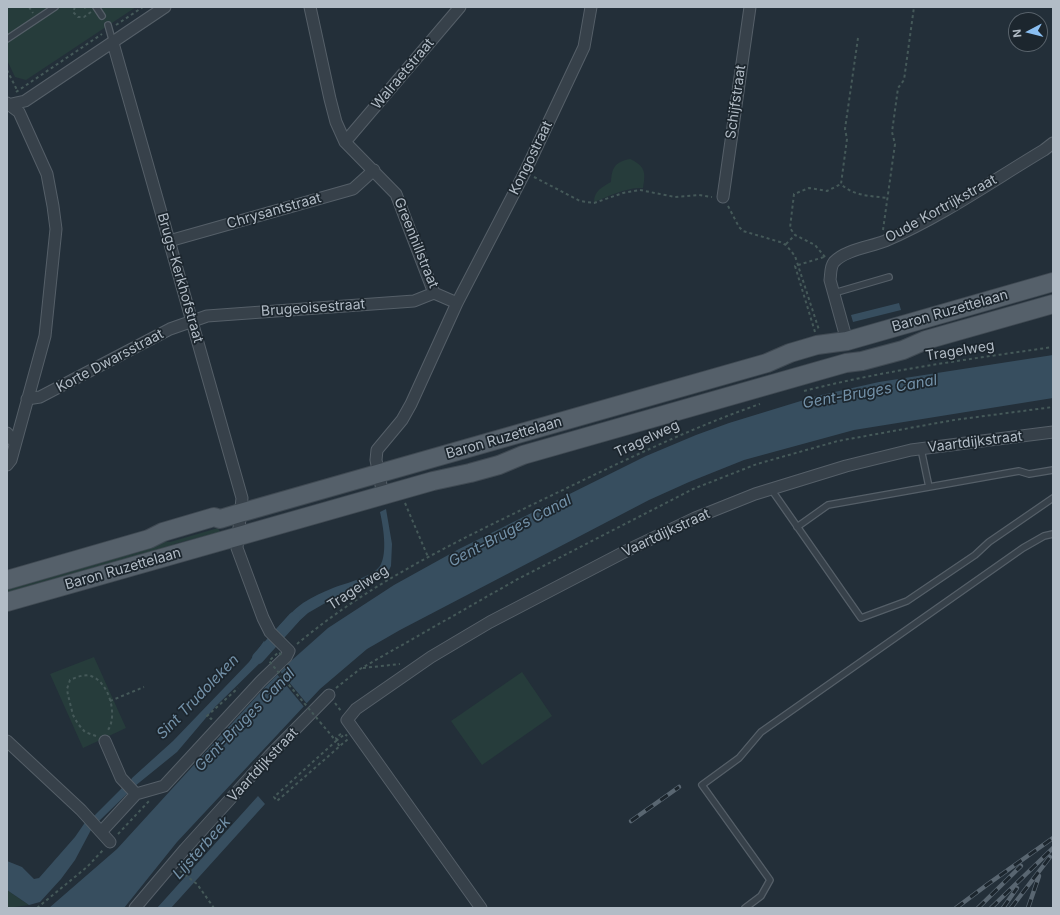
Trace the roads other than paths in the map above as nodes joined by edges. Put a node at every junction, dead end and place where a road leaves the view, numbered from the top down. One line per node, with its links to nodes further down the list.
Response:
1 (55, 7): 10 (lane)
2 (165, 7): 11 (street)
3 (310, 7): 13 (street, Greenhillstraat)
4 (460, 7): 13 (street, Walraetstraat)
5 (591, 7): 22 (street, Kongostraat)
6 (750, 7): 16 (street, Schijfstraat)
7 (97, 8): 8 (lane)
8 (102, 16)
9 (109, 27): 11 (lane)
10 (7, 39)
11 (113, 43): 12 (street); 17 (street, Brugs-Kerkhofstraat)
12 (8, 104): 27 (street)
13 (346, 142): 15 (street, Greenhillstraat)
14 (1053, 143): 21 (street, Oude Kortrijkstraat)
15 (374, 170): 17 (street, Chrysantstraat); 20 (street, Greenhillstraat)
16 (723, 198)
17 (169, 241): 24 (street, Brugs-Kerkhofstraat)
18 (889, 277): 21 (lane)
19 (1053, 282): 25 (main road, Baron Ruzettelaan)
20 (434, 292): 22 (street, Greenhillstraat); 24 (street, Brugeoisestraat)
21 (834, 293): 25 (street)
22 (457, 303): 34 (street)
23 (1053, 304): 37 (main road, Baron Ruzettelaan)
24 (192, 321): 27 (street, Korte Dwarsstraat); 39 (street, Brugs-Kerkhofstraat)
25 (847, 341): 26 (main road, Baron Ruzettelaan); 26 (main road, Baron Ruzettelaan)
26 (767, 363): 34 (main road, Baron Ruzettelaan)
27 (27, 399): 30 (street)
28 (1053, 432): 31 (street, Vaartdijkstraat)
29 (7, 433): 30 (street)
30 (15, 443): 32 (street)
31 (921, 449): 35 (lane); 36 (street, Vaartdijkstraat)
32 (7, 465)
33 (1053, 470): 35 (lane)
34 (378, 474): 37 (street); 39 (main road, Baron Ruzettelaan)
35 (929, 487): 40 (lane)
36 (771, 488): 40 (lane); 52 (street, Vaartdijkstraat)
37 (391, 493): 42 (main road, Baron Ruzettelaan)
38 (1053, 498): 40 (lane)
39 (240, 513): 42 (street); 43 (main road, Baron Ruzettelaan)
40 (798, 527)
41 (1053, 534): 53 (lane)
42 (238, 536): 44 (main road, Baron Ruzettelaan); 48 (street)
43 (7, 580)
44 (7, 602)
45 (329, 695): 51 (street, Vaartdijkstraat)
46 (103, 739): 48 (street)
47 (7, 741): 49 (street)
48 (131, 789): 49 (street)
49 (95, 826): 50 (street)
50 (110, 842)
51 (135, 908)
52 (481, 908)
53 (745, 908)

